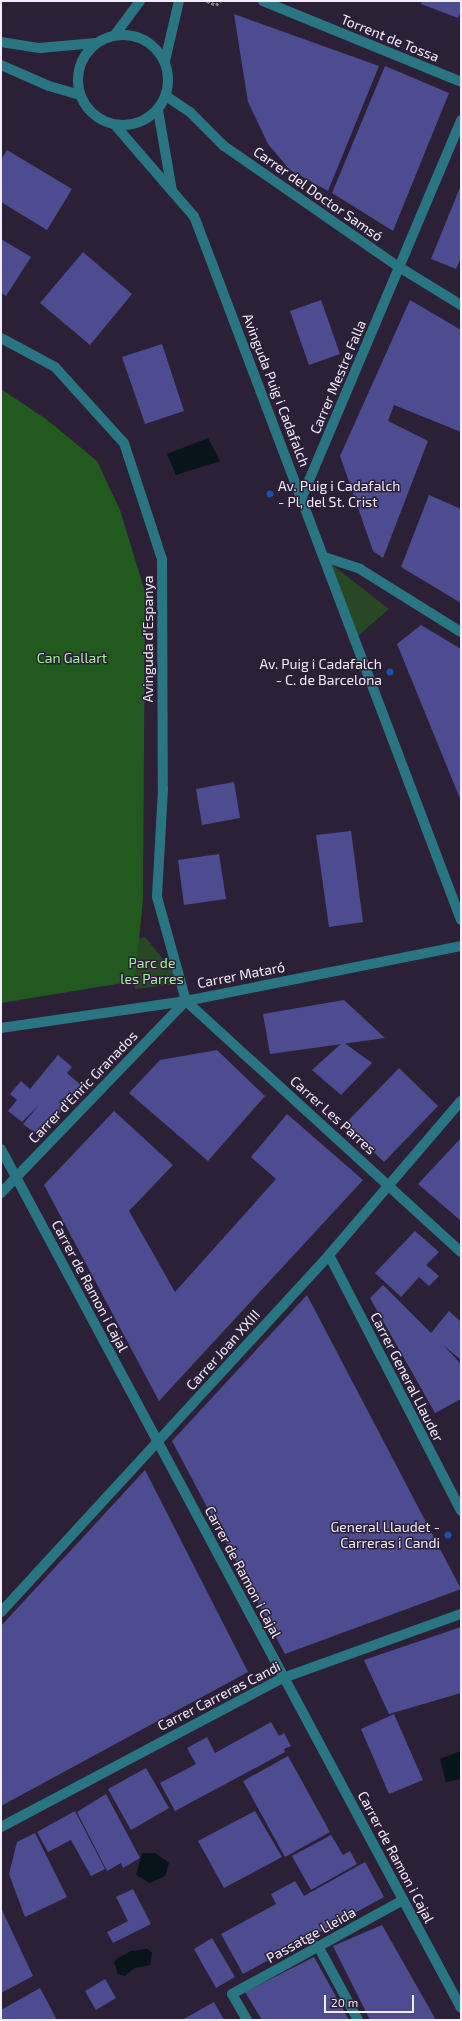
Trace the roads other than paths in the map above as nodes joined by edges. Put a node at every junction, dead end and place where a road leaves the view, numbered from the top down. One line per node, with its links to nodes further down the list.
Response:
1 (140, 1): 4 (street)
2 (179, 1): 7 (street)
3 (263, 1): 9 (street, Torrent de Tossa)
4 (114, 36): 6 (street); 7 (street)
5 (1, 42): 6 (street)
6 (96, 43): 10 (street)
7 (165, 61): 11 (street)
8 (1, 65): 10 (street)
9 (461, 82)
10 (80, 95): 14 (street)
11 (166, 96): 12 (street); 16 (street, Carrer del Doctor Samsó)
12 (158, 110): 14 (street); 15 (street)
13 (461, 120): 16 (street, Carrer Mestre Falla)
14 (115, 125): 15 (street, Avinguda Puig i Cadafalch)
15 (172, 192): 19 (street, Avinguda Puig i Cadafalch)
16 (399, 267): 17 (street, Carrer del Doctor Samsó); 19 (street, Carrer Mestre Falla)
17 (461, 305)
18 (1, 338): 24 (street, Avinguda d'Espanya)
19 (302, 497): 20 (street, Avinguda Puig i Cadafalch)
20 (324, 557): 21 (street); 22 (street, Avinguda Puig i Cadafalch)
21 (461, 632)
22 (461, 920)
23 (461, 946): 24 (street, Carrer Mataró)
24 (186, 1001): 25 (street, Carrer Mataró); 28 (street, Carrer d'Enric Granados); 29 (street, Carrer Les Parres)
25 (1, 1028)
26 (461, 1101): 29 (street, Carrer Joan XXIII)
27 (1, 1148): 28 (street, Carrer de Ramon i Cajal)
28 (15, 1177): 30 (street, Carrer d'Enric Granados); 33 (street, Carrer de Ramon i Cajal)
29 (388, 1184): 31 (street, Carrer Les Parres); 32 (street, Carrer Joan XXIII)
30 (1, 1193)
31 (461, 1252)
32 (328, 1255): 33 (street, Carrer Joan XXIII); 34 (street, Carrer General Llauder)
33 (159, 1442): 35 (street, Carrer Joan XXIII); 37 (street, Carrer de Ramon i Cajal)
34 (461, 1511)
35 (1, 1612)
36 (461, 1614): 37 (street, Carrer Carreras Candi)
37 (283, 1678): 38 (street, Carrer Carreras Candi); 39 (street, Carrer de Ramon i Cajal)
38 (1, 1827)
39 (403, 1900): 40 (street, Passatge Lleida); 41 (street, Carrer de Ramon i Cajal)
40 (318, 1946): 42 (street, Passatge Lleida); 43 (street)
41 (461, 2008)
42 (247, 2020)
43 (358, 2020)

